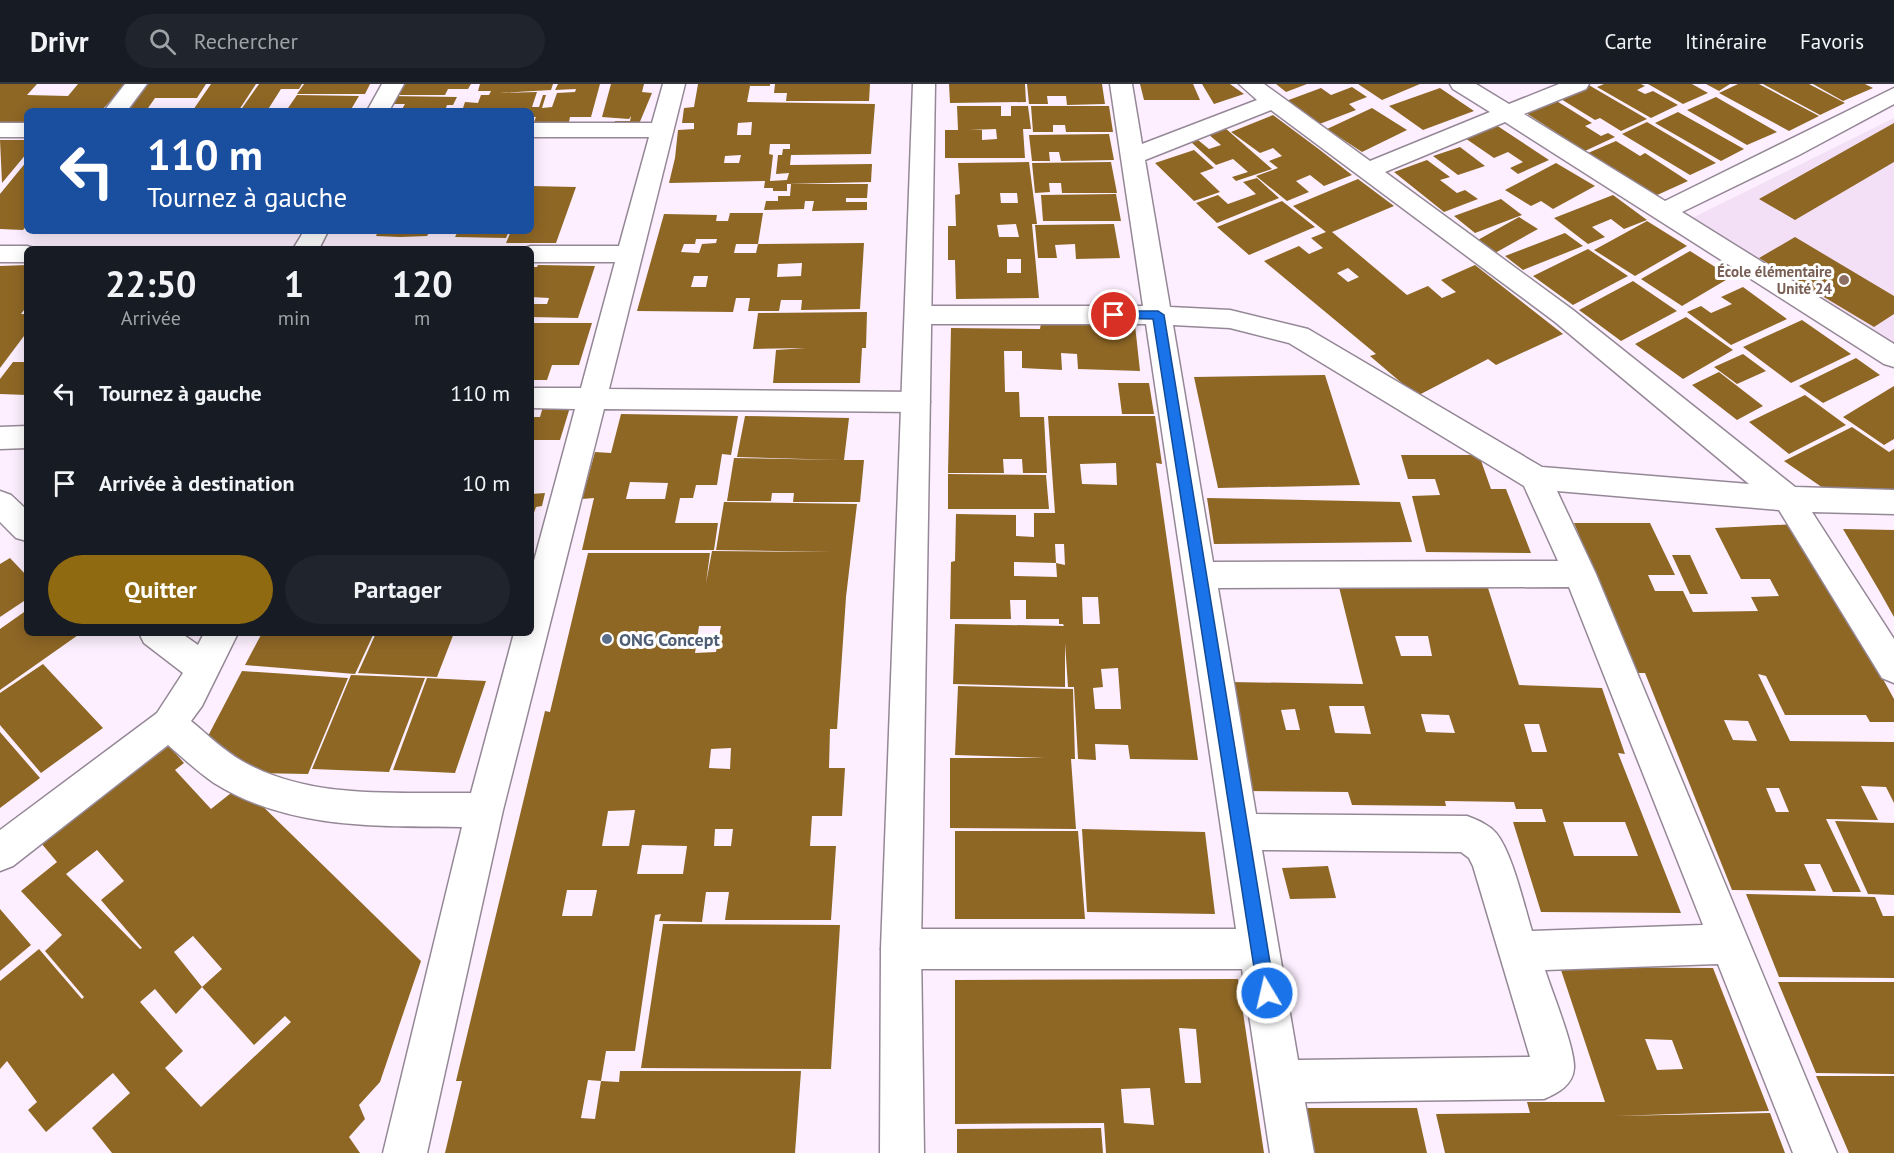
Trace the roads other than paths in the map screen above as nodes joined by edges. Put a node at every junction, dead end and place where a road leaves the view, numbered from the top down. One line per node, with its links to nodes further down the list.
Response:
1 (136, 84): 11 (street)
2 (393, 84): 12 (street)
3 (674, 84): 17 (street)
4 (924, 84): 25 (street)
5 (1121, 84): 18 (street)
6 (1250, 84): 10 (street)
7 (1461, 84): 13 (street)
8 (1578, 84): 13 (street)
9 (1894, 95): 20 (street)
10 (1274, 101): 18 (street); 19 (street)
11 (117, 108)
12 (380, 108)
13 (1507, 112): 19 (street); 20 (street)
14 (0, 130): 15 (street)
15 (24, 130)
16 (534, 130): 17 (street)
17 (662, 130): 24 (street)
18 (1133, 156): 26 (street)
19 (1369, 170): 34 (street)
20 (1664, 212): 27 (street)
21 (0, 254): 22 (street)
22 (24, 254)
23 (534, 254): 24 (street)
24 (631, 254): 29 (street)
25 (918, 315): 26 (street); 30 (street)
26 (1158, 315): 33 (street); 38 (street)
27 (1894, 357)
28 (534, 398): 29 (street)
29 (593, 398): 30 (street); 40 (street)
30 (916, 402): 51 (street)
31 (24, 436): 32 (street)
32 (0, 438)
33 (1536, 478): 34 (street); 39 (street)
34 (1788, 499): 35 (street); 45 (street)
35 (1894, 502)
36 (0, 503): 37 (street)
37 (24, 526)
38 (1200, 574): 39 (street); 48 (street)
39 (1580, 574): 50 (street)
40 (534, 623)
41 (160, 636): 44 (street)
42 (219, 636): 44 (street)
43 (531, 636): 47 (street)
44 (202, 668): 46 (street)
45 (1894, 668)
46 (169, 724): 47 (street); 49 (street)
47 (485, 810): 55 (street)
48 (1241, 832): 52 (street); 53 (street)
49 (0, 852)
50 (1730, 944): 53 (street); 58 (street)
51 (902, 949): 52 (street); 56 (street)
52 (1260, 949): 54 (street)
53 (1518, 951): 54 (street)
54 (1281, 1081): 57 (street)
55 (405, 1153)
56 (902, 1153)
57 (1292, 1153)
58 (1815, 1153)

